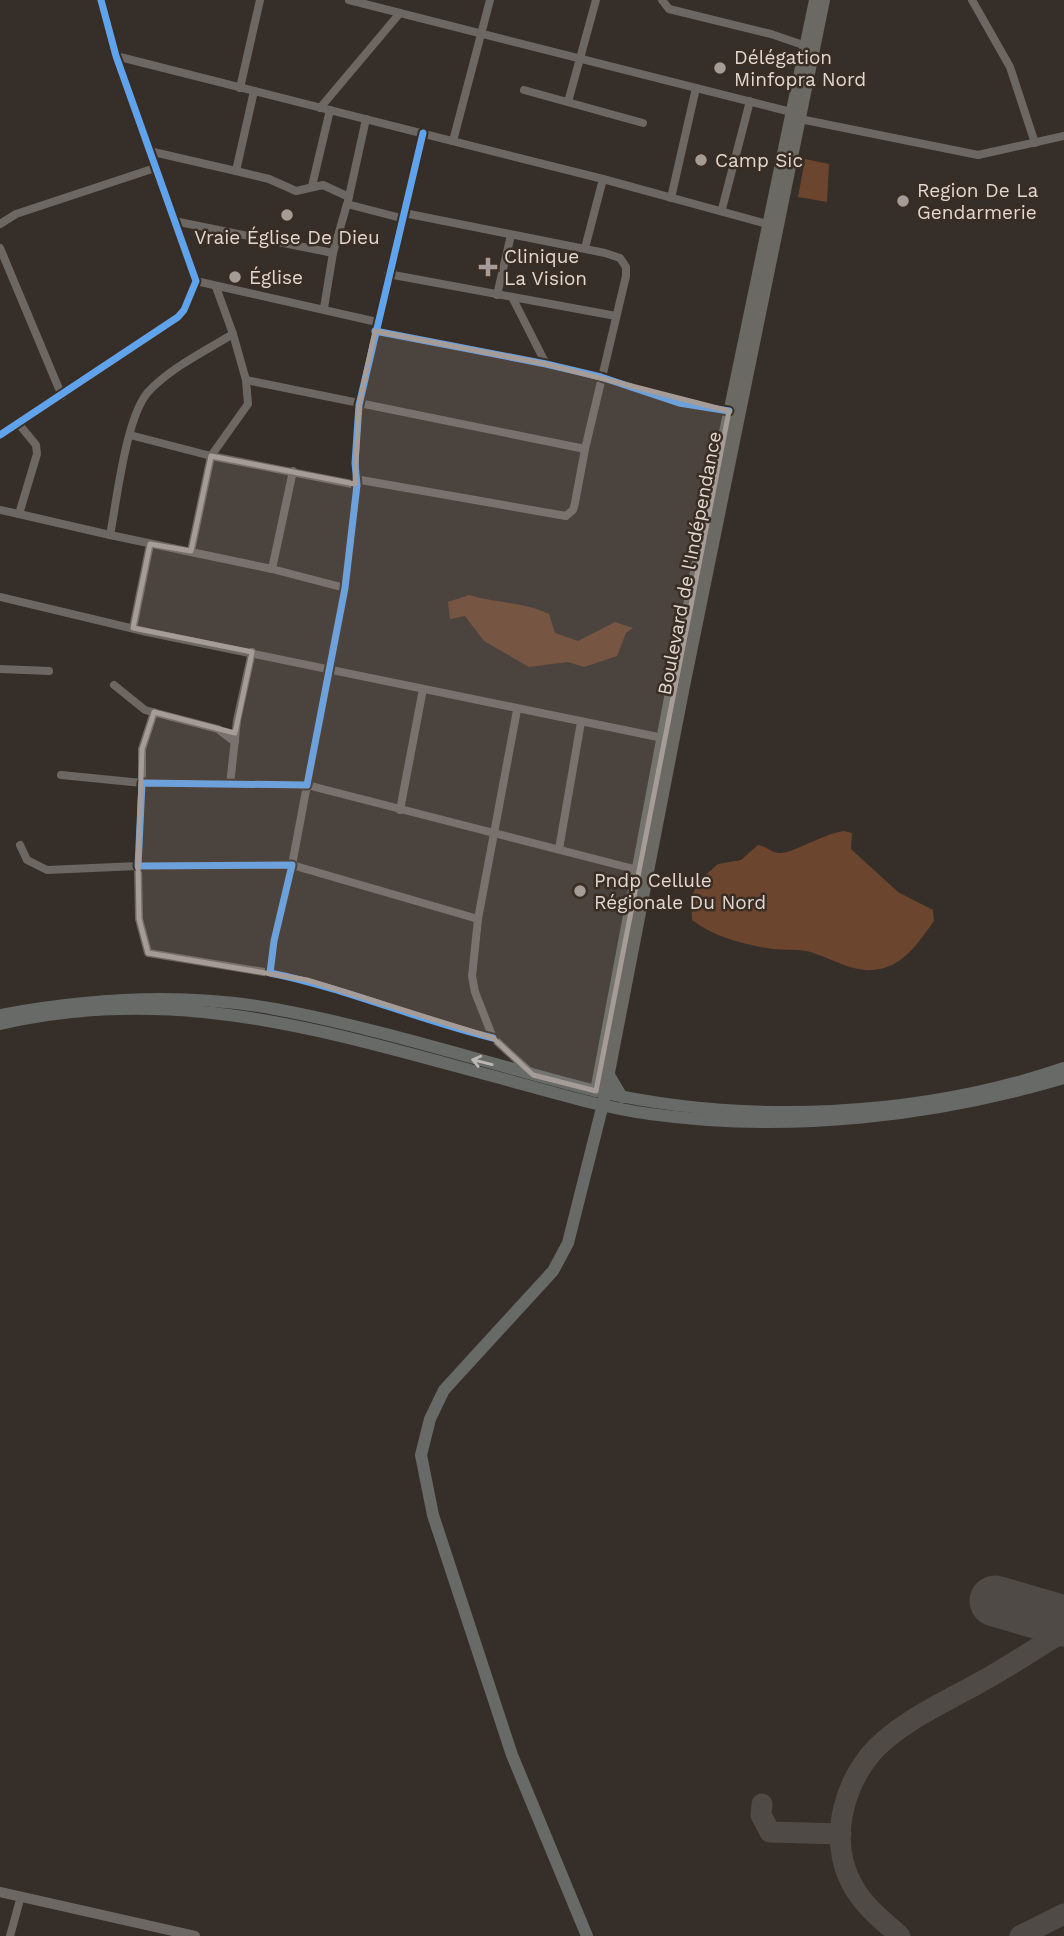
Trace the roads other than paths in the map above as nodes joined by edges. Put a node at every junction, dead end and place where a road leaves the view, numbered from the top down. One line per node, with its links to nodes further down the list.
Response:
1 (101, 0): 13 (street)
2 (260, 0): 15 (street)
3 (349, 0): 10 (street)
4 (490, 0): 11 (street)
5 (596, 0): 14 (street)
6 (662, 0): 12 (street)
7 (815, 0): 12 (main road, Boulevard de l'Indépendance)
8 (824, 0): 23 (main road, Boulevard de l'Indépendance)
9 (972, 0): 29 (street)
10 (400, 13): 11 (street); 21 (street)
11 (481, 34): 14 (street); 28 (street)
12 (806, 46): 23 (main road, Boulevard de l'Indépendance)
13 (116, 56): 15 (street); 30 (street)
14 (580, 59): 16 (street); 20 (street)
15 (240, 88): 18 (street)
16 (696, 88): 19 (street); 35 (street)
17 (524, 90): 20 (street)
18 (254, 91): 21 (street); 32 (street)
19 (750, 101): 23 (street); 37 (street)
20 (568, 102): 25 (street)
21 (320, 108): 22 (street)
22 (330, 110): 24 (street); 34 (street)
23 (795, 116): 29 (street); 41 (main road, Boulevard de l'Indépendance); 106 (main road, Boulevard de l'Indépendance)
24 (366, 119): 26 (street); 36 (street)
25 (643, 123)
26 (423, 133): 28 (street); 38 (street)
27 (1064, 136): 29 (street)
28 (453, 141): 33 (street)
29 (1035, 144)
30 (149, 151): 31 (street); 32 (street)
31 (155, 168): 39 (street); 40 (street)
32 (236, 171): 34 (street)
33 (603, 179): 35 (street); 44 (street)
34 (312, 187): 36 (street)
35 (671, 198): 41 (street)
36 (348, 200): 38 (street); 45 (street)
37 (722, 209)
38 (403, 216): 42 (street); 46 (street)
39 (173, 221): 45 (street); 47 (street)
40 (0, 224)
41 (767, 224): 60 (main road, Boulevard de l'Indépendance)
42 (511, 235): 44 (street); 49 (street)
43 (0, 248): 58 (street)
44 (585, 248): 52 (street)
45 (333, 253): 51 (street)
46 (388, 274): 49 (street); 53 (street)
47 (195, 281): 48 (street); 58 (street)
48 (216, 287): 51 (street); 54 (street)
49 (497, 295): 50 (street)
50 (512, 297): 52 (street); 55 (street)
51 (324, 308): 53 (street)
52 (616, 316): 56 (street)
53 (376, 326): 55 (street); 59 (street)
54 (233, 334): 57 (street); 63 (street)
55 (546, 365): 56 (street)
56 (601, 377): 60 (street); 64 (street)
57 (246, 380): 59 (street); 65 (street)
58 (62, 396): 61 (street)
59 (359, 405): 64 (street); 67 (street)
60 (729, 411): 86 (main road, Boulevard de l'Indépendance)
61 (18, 423): 62 (street); 69 (street)
62 (0, 435)
63 (130, 435): 65 (street); 70 (street)
64 (585, 449): 67 (street)
65 (211, 456): 66 (street); 72 (street)
66 (293, 471): 67 (street); 73 (street)
67 (356, 482): 74 (street)
68 (0, 510): 69 (street)
69 (19, 514): 70 (street)
70 (110, 535): 71 (street)
71 (150, 544): 72 (street); 76 (street)
72 (191, 551): 73 (street)
73 (272, 569): 74 (street)
74 (345, 588): 78 (street)
75 (0, 597): 76 (street)
76 (133, 628): 77 (street)
77 (252, 652): 78 (street); 87 (street)
78 (328, 668): 82 (street); 91 (street)
79 (0, 669): 80 (street)
80 (49, 671)
81 (114, 685): 84 (street)
82 (423, 689): 83 (street); 92 (street)
83 (517, 710): 85 (street); 93 (street)
84 (154, 712): 87 (street); 89 (street)
85 (581, 722): 86 (street); 95 (street)
86 (663, 738): 98 (main road, Boulevard de l'Indépendance)
87 (235, 742): 90 (street)
88 (61, 775): 89 (street)
89 (142, 783): 90 (street); 97 (street)
90 (230, 785): 91 (street)
91 (307, 785): 92 (street); 96 (street)
92 (401, 810): 93 (street)
93 (495, 835): 95 (street); 99 (street)
94 (20, 845): 97 (street)
95 (559, 849): 98 (street)
96 (292, 865): 97 (street); 99 (street); 100 (street)
97 (138, 866): 100 (street)
98 (638, 870): 109 (main road, Boulevard de l'Indépendance)
99 (478, 919): 103 (street)
100 (270, 973): 103 (street)
101 (0, 1015): 105 (main road, one-way to 101)
102 (0, 1024): 109 (main road)
103 (493, 1038): 105 (street)
104 (1064, 1068): 108 (main road)
105 (533, 1075): 109 (main road)
106 (609, 1075): 108 (main road); 109 (main road, Boulevard de l'Indépendance)
107 (1064, 1077): 109 (main road)
108 (622, 1097): 109 (main road)
109 (599, 1098): 115 (main road)
110 (0, 1892): 111 (street)
111 (21, 1896): 112 (street); 113 (street)
112 (145, 1931): 114 (street)
113 (10, 1936)
114 (195, 1936)
115 (587, 1936)

